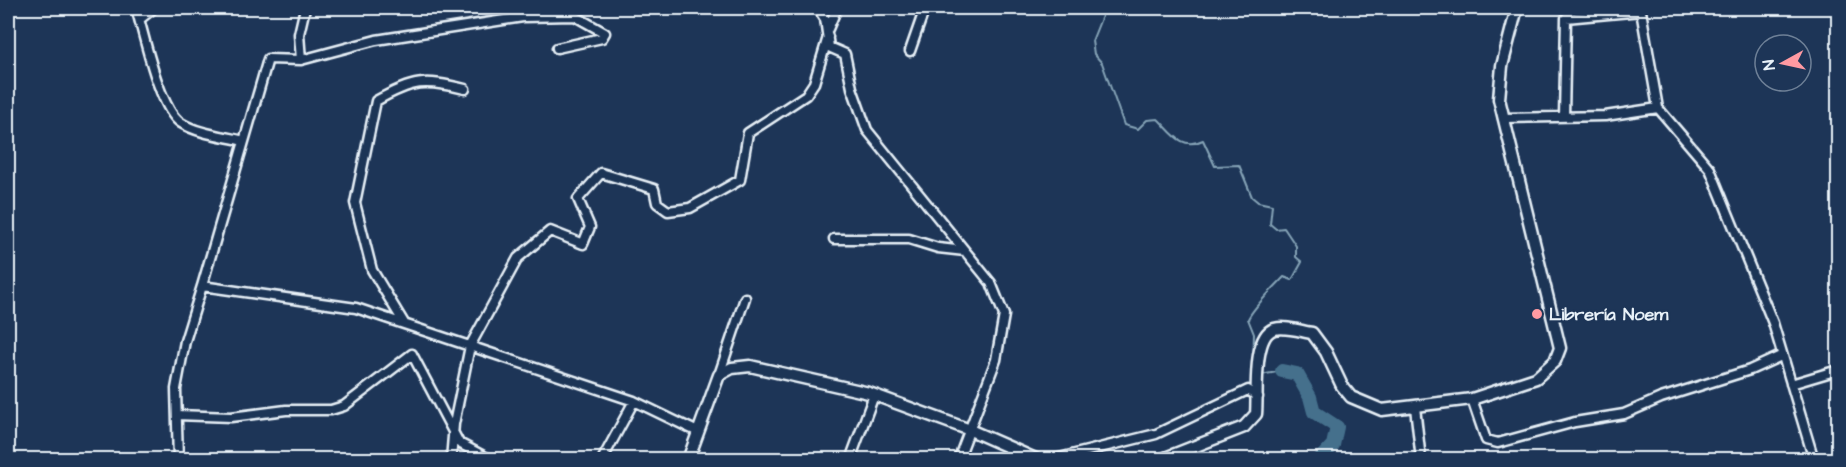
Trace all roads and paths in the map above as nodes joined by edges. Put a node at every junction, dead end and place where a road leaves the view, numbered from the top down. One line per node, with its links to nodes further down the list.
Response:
1 (136, 8): 8 (street)
2 (154, 8): 8 (street)
3 (305, 8): 12 (street)
4 (818, 8): 9 (street)
5 (837, 8): 9 (street)
6 (926, 8): 11 (street)
7 (1517, 8): 16 (main road)
8 (140, 19): 17 (street)
9 (827, 35): 19 (street); 23 (street)
10 (557, 48): 12 (street)
11 (910, 51)
12 (301, 60): 17 (street)
13 (465, 89): 22 (street)
14 (1658, 108): 15 (street); 15 (street); 24 (street)
15 (1564, 117): 16 (street)
16 (1503, 118): 30 (main road)
17 (244, 141): 20 (street)
18 (834, 239): 19 (street)
19 (965, 251): 34 (street)
20 (202, 286): 22 (street); 33 (street)
21 (745, 298): 26 (street)
22 (404, 323): 23 (street)
23 (470, 346): 31 (street); 36 (street)
24 (1781, 356): 27 (street); 30 (street)
25 (1839, 370): 27 (street)
26 (719, 375): 29 (main road); 35 (main road)
27 (1791, 384): 48 (street)
28 (1258, 392): 32 (main road); 45 (street); 46 (main road)
29 (874, 395): 34 (main road); 42 (street)
30 (1472, 399): 32 (main road)
31 (634, 401): 35 (street); 40 (street)
32 (1415, 407): 47 (street)
33 (177, 415): 36 (street); 37 (street)
34 (970, 430): 43 (street); 44 (main road)
35 (698, 432): 41 (main road)
36 (453, 435): 38 (street); 39 (street)
37 (178, 459)
38 (452, 459)
39 (491, 459)
40 (602, 459)
41 (688, 459)
42 (850, 459)
43 (958, 459)
44 (1038, 459)
45 (1051, 459)
46 (1160, 459)
47 (1421, 459)
48 (1814, 459)

